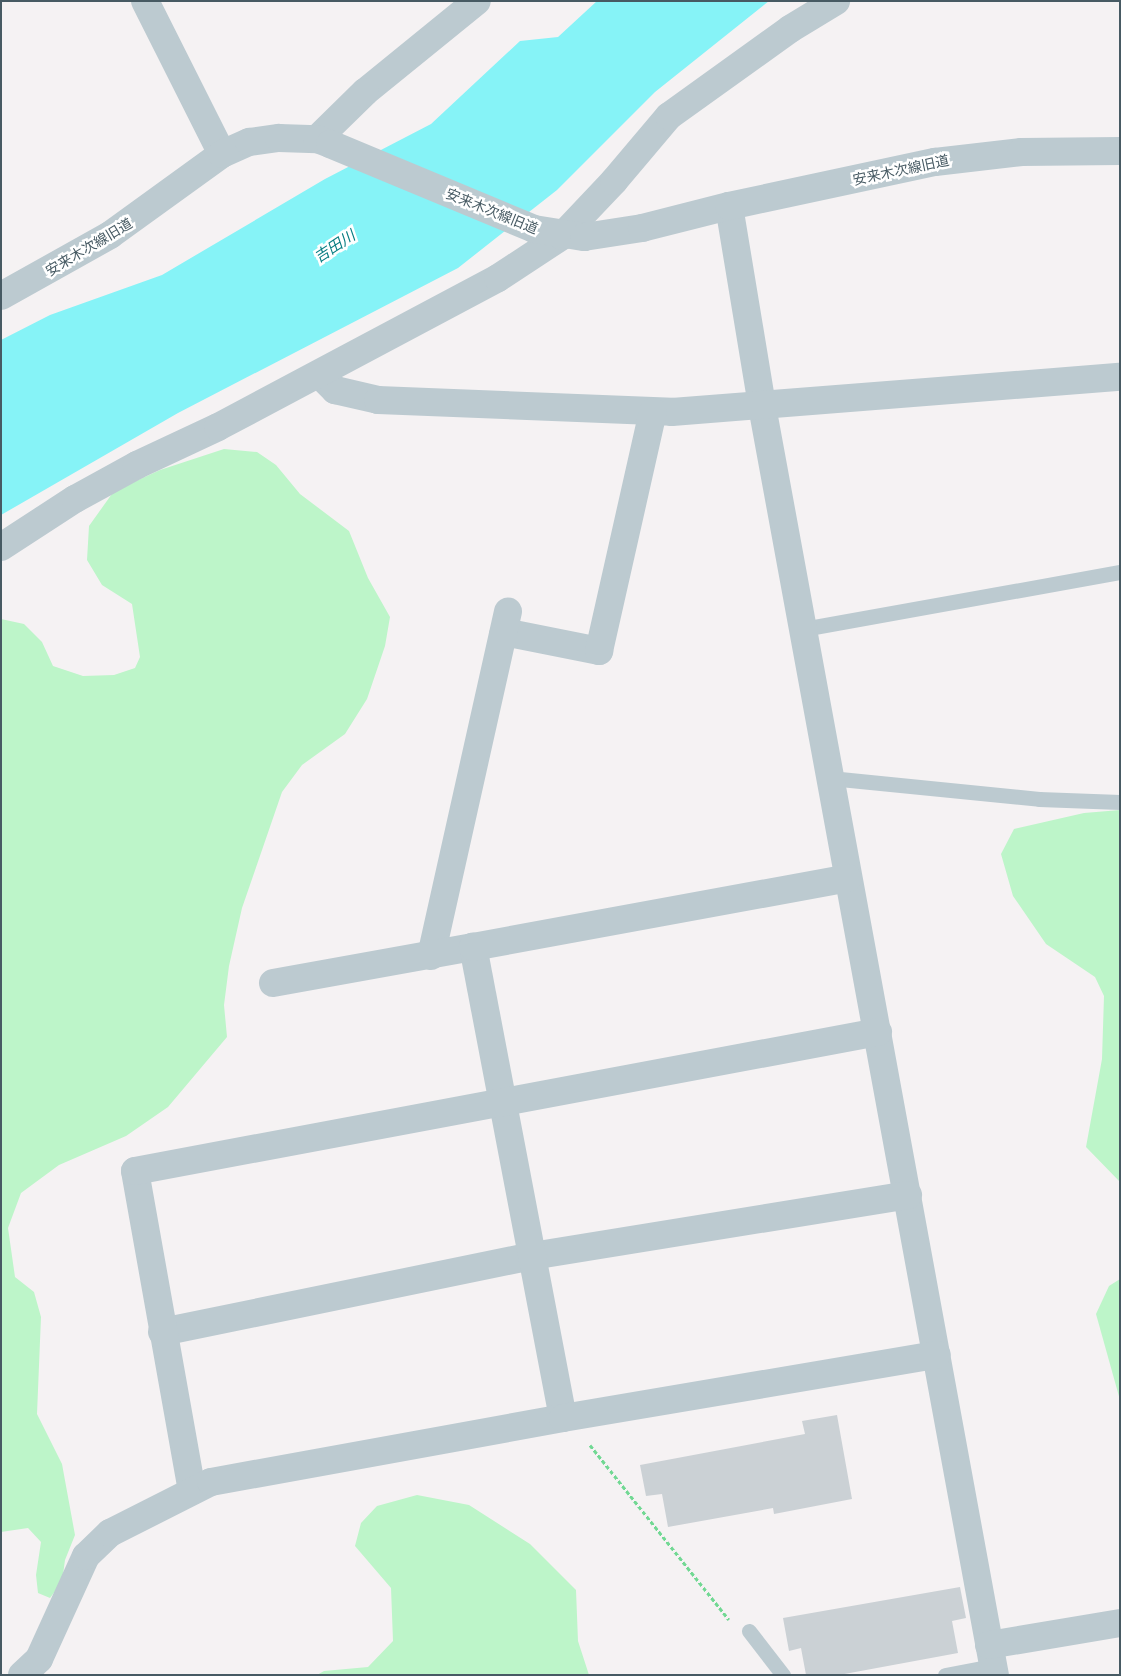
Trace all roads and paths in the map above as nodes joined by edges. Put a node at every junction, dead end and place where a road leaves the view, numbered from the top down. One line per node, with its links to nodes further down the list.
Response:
1 (145, 1): 6 (street)
2 (477, 1): 4 (street)
3 (836, 1): 8 (street)
4 (324, 141): 6 (street, 安来木次線旧道); 8 (street, 安来木次線旧道)
5 (1120, 151): 7 (street, 安来木次線旧道)
6 (222, 154): 9 (street, 安来木次線旧道)
7 (729, 206): 8 (street, 安来木次線旧道); 12 (street)
8 (562, 236): 10 (street)
9 (1, 296)
10 (319, 374): 13 (street); 14 (street)
11 (1120, 377): 12 (street)
12 (762, 406): 13 (street); 16 (street)
13 (653, 412): 21 (street)
14 (1, 547)
15 (1120, 572): 16 (lane)
16 (803, 629): 17 (street)
17 (830, 778): 18 (lane); 19 (street)
18 (1120, 802)
19 (848, 878): 20 (street); 23 (street)
20 (473, 947): 21 (street); 24 (street)
21 (431, 956): 22 (street)
22 (273, 984)
23 (878, 1032): 24 (street); 25 (street)
24 (503, 1104): 26 (street); 27 (street)
25 (908, 1195): 26 (street); 28 (street)
26 (532, 1256): 27 (street); 29 (street)
27 (162, 1332): 30 (street)
28 (937, 1355): 29 (street); 33 (street)
29 (563, 1418): 30 (street); 32 (path)
30 (192, 1491): 34 (street)
31 (1120, 1623): 33 (street)
32 (749, 1631): 35 (lane)
33 (992, 1662): 36 (lane)
34 (22, 1675)
35 (784, 1675)
36 (945, 1675)

